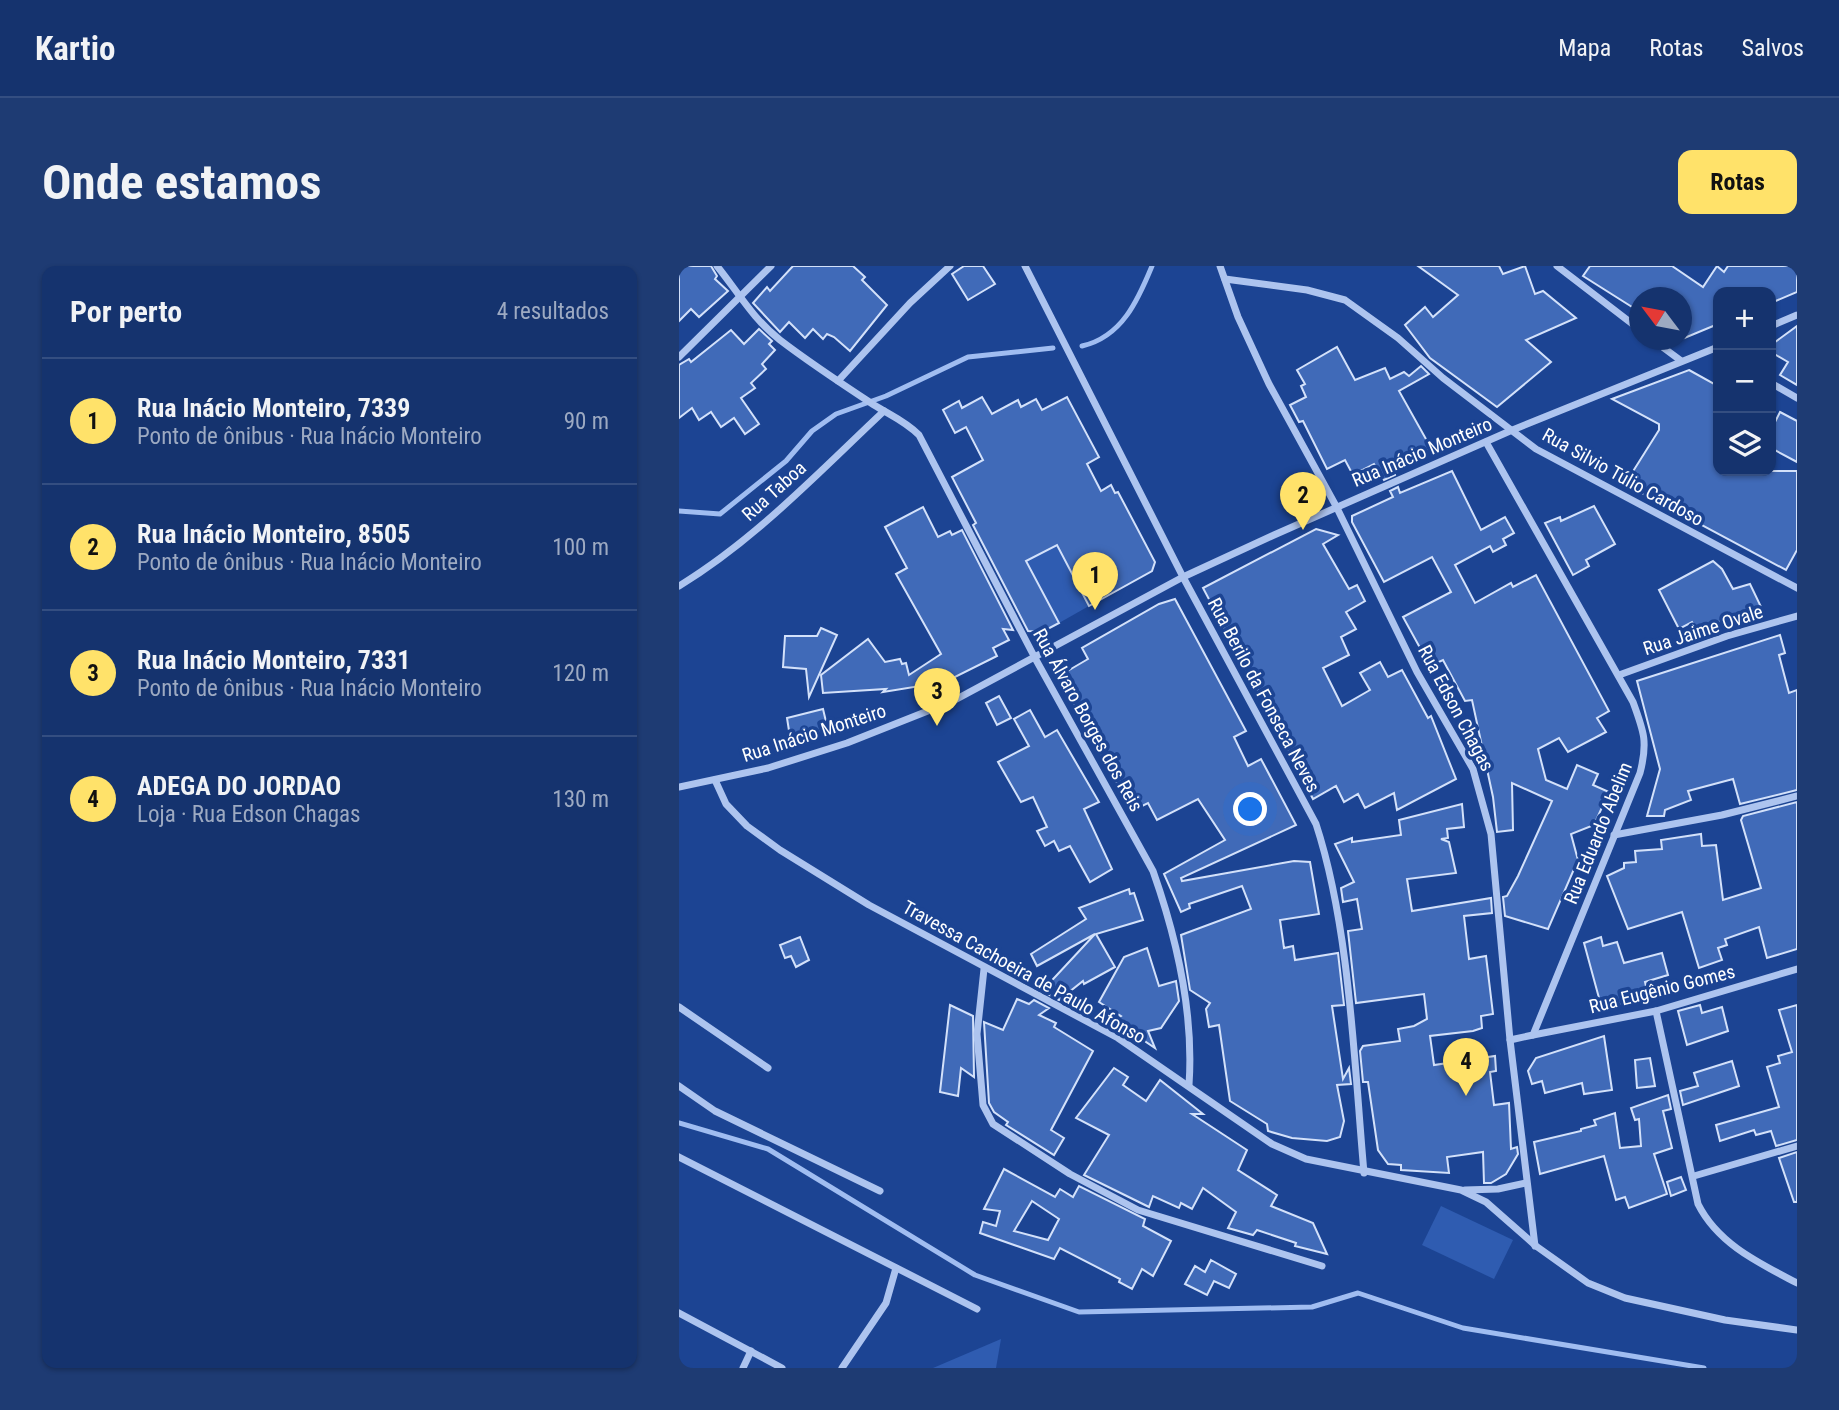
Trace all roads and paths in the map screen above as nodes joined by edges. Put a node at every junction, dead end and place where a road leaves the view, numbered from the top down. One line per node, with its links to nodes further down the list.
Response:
1 (717, 266): 8 (street)
2 (771, 266): 8 (street)
3 (950, 266): 16 (street)
4 (1025, 266): 23 (street, Rua Berilo da Fonseca Neves)
5 (1220, 266): 7 (street, Rua Edson Chagas)
6 (1557, 266): 10 (street)
7 (1225, 279): 20 (street, Rua Silvio Túlio Cardoso); 22 (street, Rua Edson Chagas)
8 (741, 295): 14 (street); 16 (street)
9 (1797, 315): 11 (street)
10 (1629, 322)
11 (1776, 324)
12 (1666, 350): 15 (street)
13 (1713, 351): 15 (street, Rua Inácio Monteiro)
14 (679, 357)
15 (1680, 360): 20 (street, Rua Inácio Monteiro)
16 (841, 383): 19 (street, Rua Álvaro Borges dos Reis)
17 (1776, 386): 18 (street)
18 (1797, 398)
19 (880, 409): 24 (street, Rua Taboa); 27 (street, Rua Álvaro Borges dos Reis)
20 (1510, 431): 21 (street, Rua Inácio Monteiro); 25 (street, Rua Silvio Túlio Cardoso)
21 (1486, 442): 22 (street, Rua Inácio Monteiro); 28 (street, Rua Eduardo Abelim)
22 (1336, 506): 23 (street, Rua Inácio Monteiro); 38 (street, Rua Edson Chagas)
23 (1183, 577): 27 (street, Rua Inácio Monteiro); 44 (street, Rua Berilo da Fonseca Neves)
24 (679, 586)
25 (1797, 588)
26 (1797, 616): 28 (street, Rua Jaime Ovale)
27 (1035, 658): 29 (street, Rua Inácio Monteiro); 40 (street, Rua Álvaro Borges dos Reis)
28 (1619, 675): 32 (street, Rua Eduardo Abelim)
29 (715, 780): 30 (street, Rua Inácio Monteiro); 33 (street, Travessa Cachoeira de Paulo Afonso)
30 (679, 787)
31 (1797, 796): 32 (street)
32 (1614, 835): 37 (street, Rua Eduardo Abelim)
33 (984, 969): 40 (street, Travessa Cachoeira de Paulo Afonso); 50 (street)
34 (1797, 969): 36 (street, Rua Eugênio Gomes)
35 (679, 1007): 39 (street)
36 (1656, 1011): 37 (street, Rua Eugênio Gomes); 45 (street)
37 (1533, 1035): 38 (street)
38 (1510, 1040): 46 (street, Rua Edson Chagas)
39 (768, 1068)
40 (1189, 1085): 44 (street, Travessa Cachoeira de Paulo Afonso)
41 (679, 1086): 48 (street)
42 (1797, 1146): 45 (street)
43 (679, 1157): 51 (street)
44 (1364, 1173): 47 (street, Travessa Cachoeira de Paulo Afonso)
45 (1694, 1176): 52 (street)
46 (1526, 1182): 47 (street, Travessa Cachoeira de Paulo Afonso); 49 (street, Rua Edson Chagas)
47 (1461, 1190): 49 (street, Travessa Cachoeira de Paulo Afonso)
48 (880, 1191)
49 (1535, 1246): 55 (street, Travessa Cachoeira de Paulo Afonso)
50 (1322, 1266)
51 (897, 1268): 53 (street); 59 (street)
52 (1797, 1283)
53 (977, 1309)
54 (679, 1313): 56 (street)
55 (1797, 1330)
56 (751, 1352): 57 (street); 58 (street)
57 (743, 1368)
58 (782, 1368)
59 (842, 1368)

